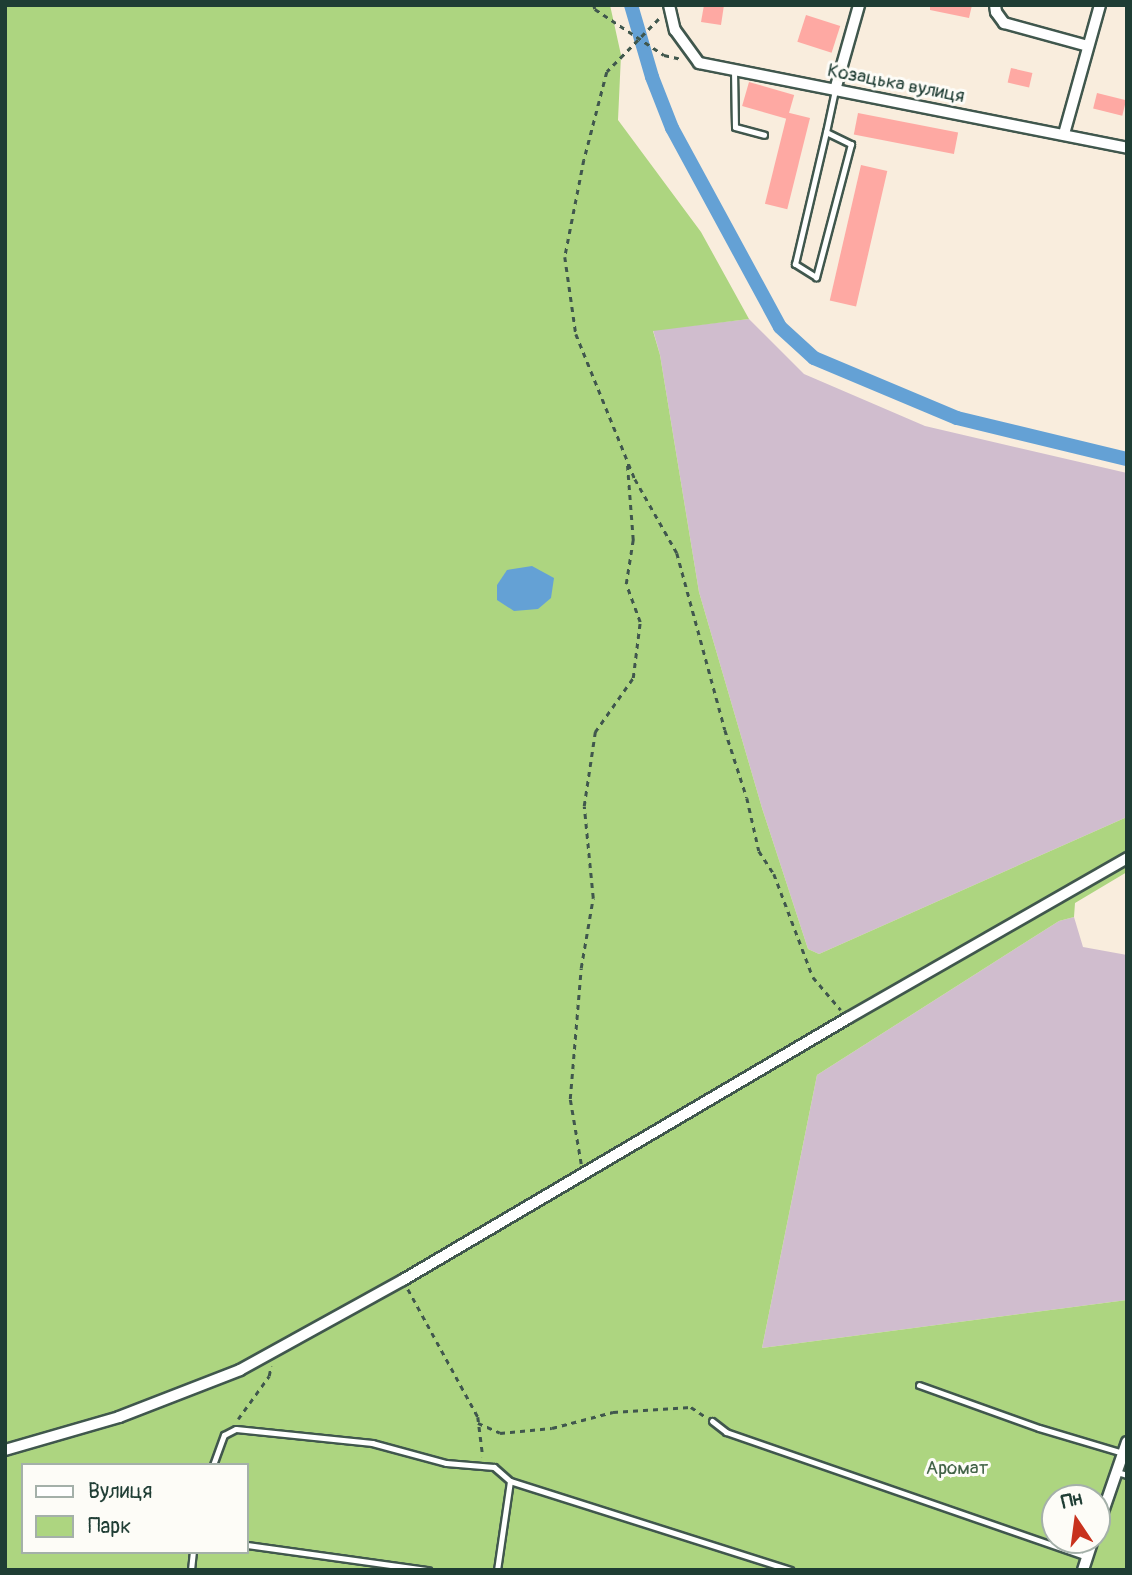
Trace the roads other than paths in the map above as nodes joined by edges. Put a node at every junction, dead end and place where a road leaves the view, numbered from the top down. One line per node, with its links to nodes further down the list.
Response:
1 (670, 5): 6 (street, Козацька вулиця)
2 (859, 5): 7 (street)
3 (995, 5): 5 (street)
4 (1100, 5): 5 (street)
5 (1088, 46): 9 (street)
6 (734, 70): 7 (street, Козацька вулиця); 10 (lane)
7 (835, 90): 8 (lane); 9 (street, Козацька вулиця)
8 (826, 132): 8 (lane)
9 (1064, 134): 11 (street, Козацька вулиця)
10 (764, 135)
11 (1127, 148)
12 (1127, 858): 16 (street)
13 (919, 1385): 15 (lane)
14 (712, 1421): 23 (lane)
15 (1125, 1448): 18 (street)
16 (5, 1450)
17 (214, 1463): 19 (lane)
18 (1122, 1474): 20 (street)
19 (510, 1480): 25 (lane); 26 (lane)
20 (1111, 1498)
21 (248, 1545): 24 (lane)
22 (1088, 1554): 23 (street)
23 (1087, 1557): 27 (street)
24 (428, 1570)
25 (497, 1570)
26 (790, 1570)
27 (1083, 1570)

